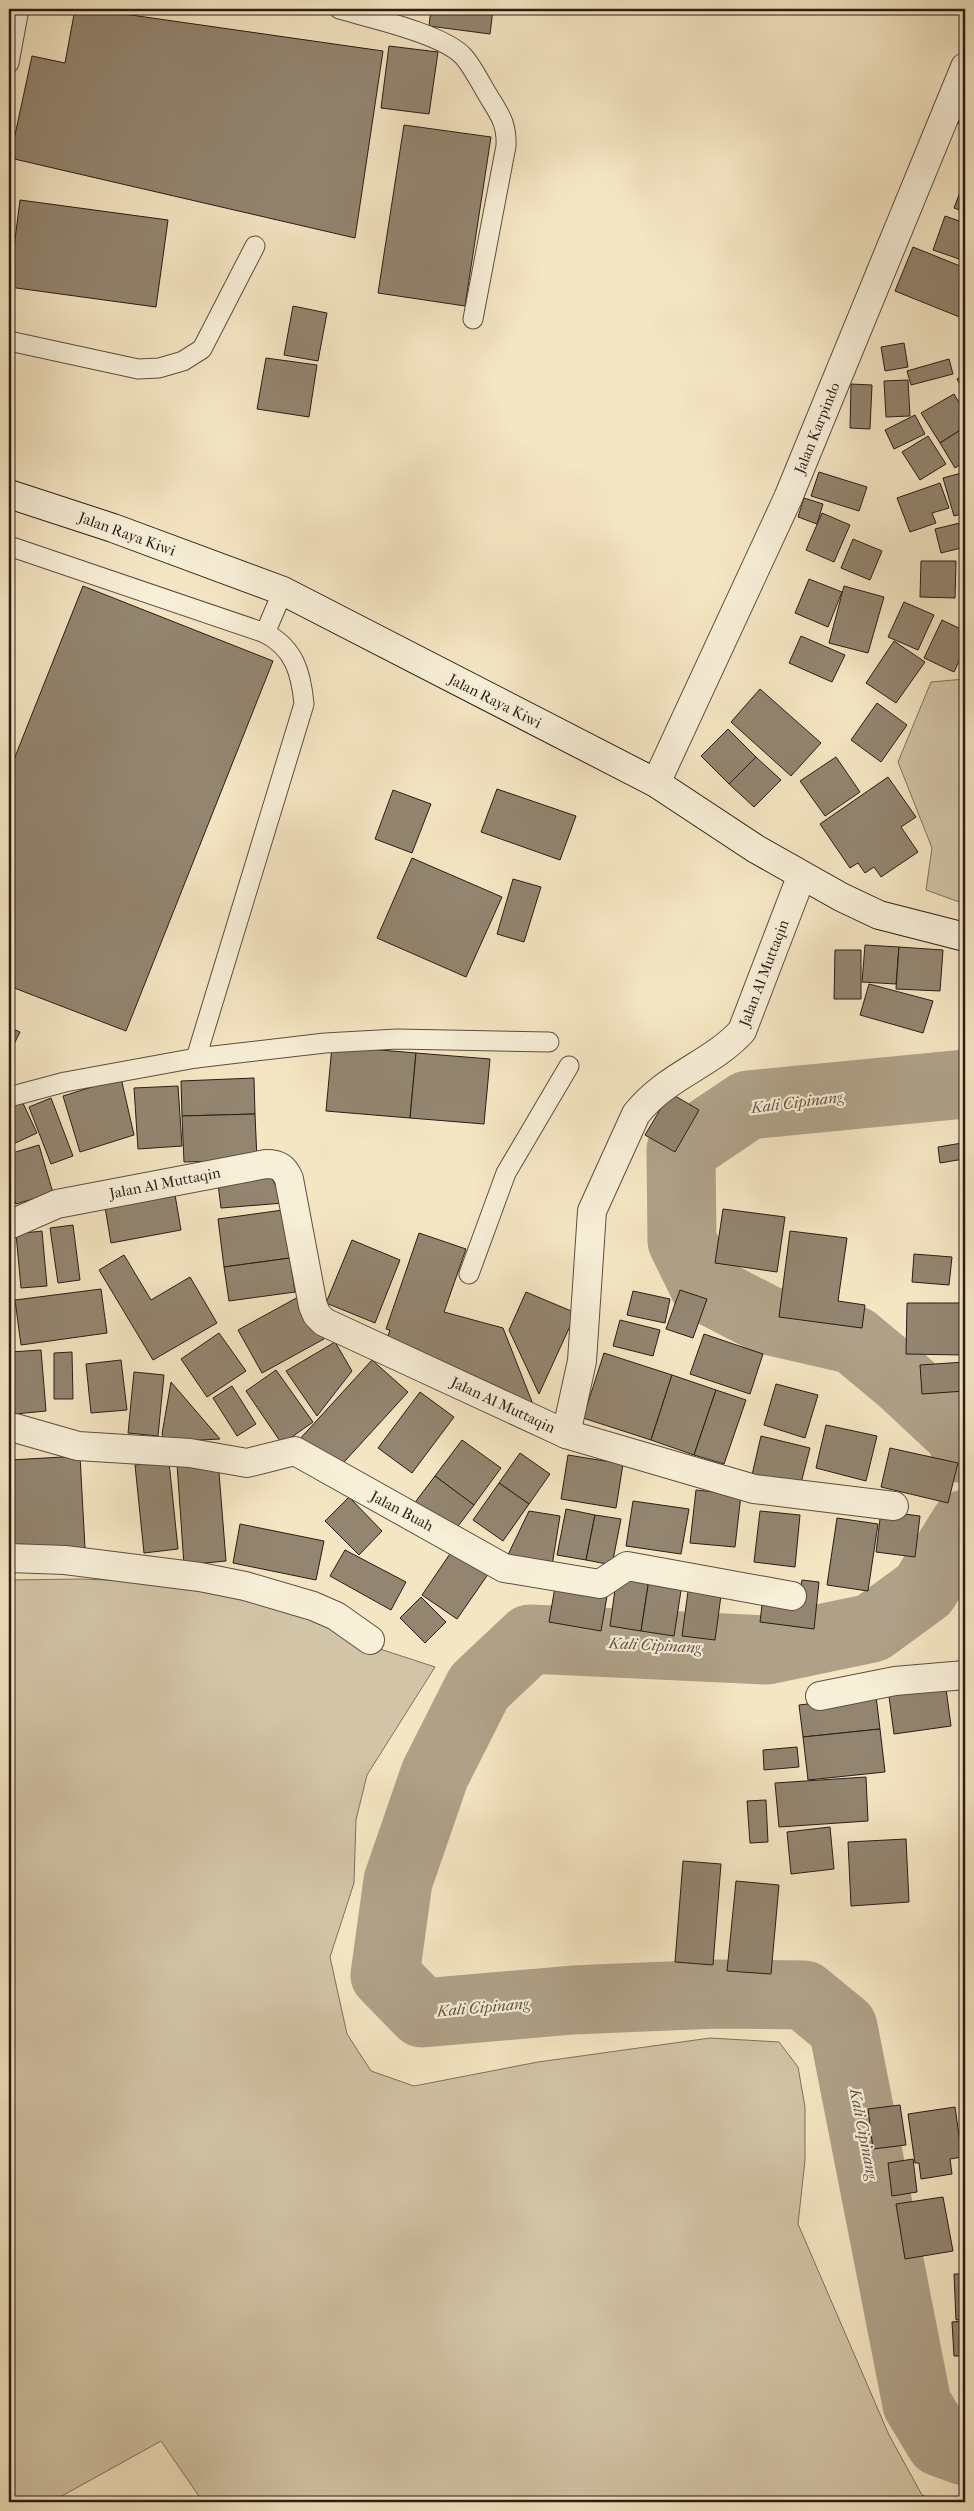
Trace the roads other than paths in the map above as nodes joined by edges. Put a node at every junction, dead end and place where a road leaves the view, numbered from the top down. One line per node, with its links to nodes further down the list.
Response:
1 (19, 9): 4 (lane)
2 (339, 9): 3 (lane)
3 (371, 13): 7 (lane)
4 (9, 63)
5 (965, 67): 13 (street, Jalan Karpindo)
6 (255, 246): 8 (lane)
7 (473, 319)
8 (9, 340)
9 (9, 494): 11 (street, Jalan Raya Kiwi)
10 (9, 546): 12 (lane)
11 (283, 591): 12 (lane); 13 (street, Jalan Raya Kiwi)
12 (265, 633): 17 (lane)
13 (656, 783): 14 (street, Jalan Raya Kiwi)
14 (802, 877): 15 (street, Jalan Raya Kiwi); 23 (street, Jalan Al Muttaqin)
15 (965, 937)
16 (549, 1042): 17 (lane)
17 (196, 1058): 19 (lane)
18 (569, 1066): 21 (lane)
19 (9, 1097)
20 (9, 1225): 23 (street, Jalan Al Muttaqin)
21 (469, 1274)
22 (9, 1428): 26 (street, Jalan Buah)
23 (566, 1434): 24 (street)
24 (894, 1506)
25 (9, 1558): 27 (street)
26 (792, 1596)
27 (370, 1640)
28 (965, 1675): 29 (street)
29 (820, 1696)

